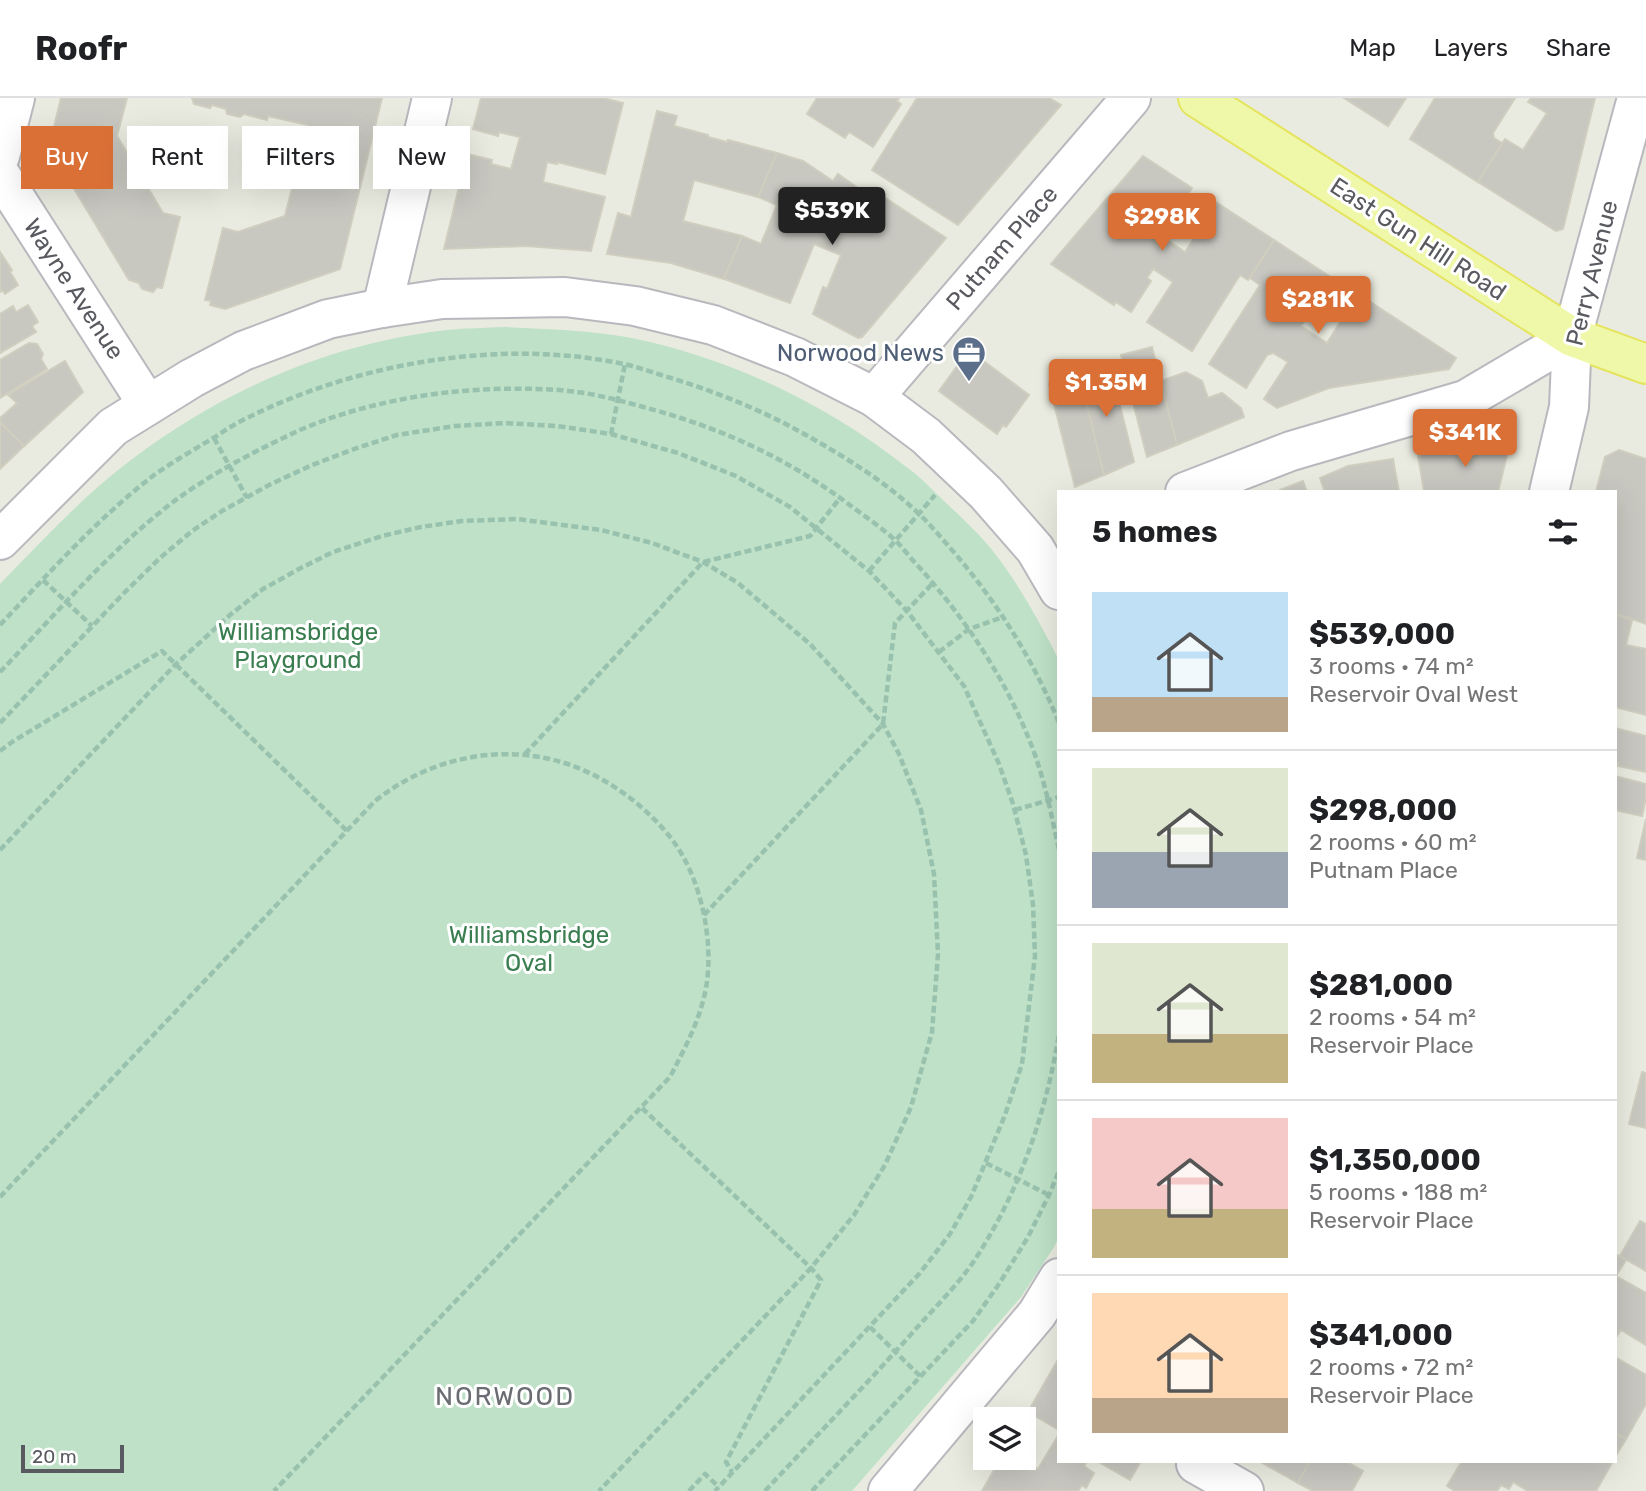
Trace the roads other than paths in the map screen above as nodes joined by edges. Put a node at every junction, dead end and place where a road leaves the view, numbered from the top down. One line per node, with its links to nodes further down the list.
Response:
1 (15, 98): 6 (street)
2 (432, 98): 8 (street)
3 (1131, 98): 11 (street, Putnam Place)
4 (1198, 98): 9 (main road, East Gun Hill Road)
5 (1637, 98): 9 (street, Perry Avenue)
6 (0, 156)
7 (0, 174): 12 (street, Wayne Avenue)
8 (382, 307): 11 (street); 12 (street)
9 (1572, 337): 10 (main road, East Gun Hill Road); 13 (street); 14 (street, Perry Avenue)
10 (1646, 364)
11 (874, 397): 16 (street)
12 (148, 405): 15 (street)
13 (1190, 490)
14 (1549, 490)
15 (0, 540)
16 (1047, 544): 17 (street)
17 (1057, 582)
18 (1057, 1281): 20 (street)
19 (1192, 1472): 21 (street)
20 (888, 1491)
21 (1244, 1491)

